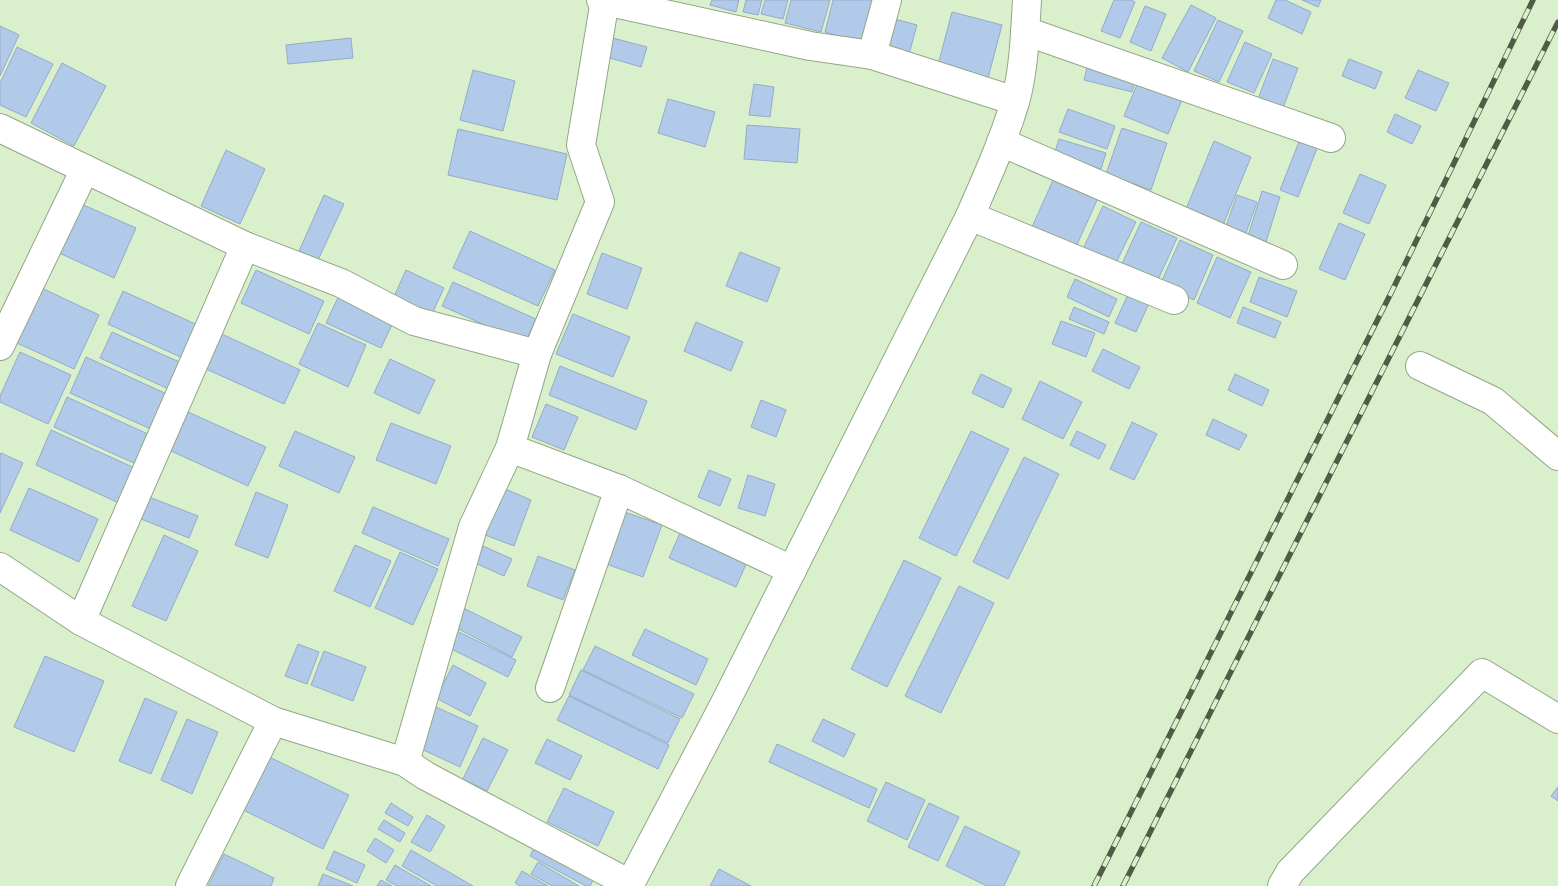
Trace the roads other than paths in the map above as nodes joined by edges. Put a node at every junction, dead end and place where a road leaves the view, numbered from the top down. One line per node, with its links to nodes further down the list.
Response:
1 (604, 0): 5 (street); 16 (street)
2 (887, 0): 5 (street)
3 (1027, 0): 4 (street)
4 (1026, 31): 6 (street); 8 (street)
5 (872, 55): 6 (street)
6 (1015, 101): 9 (street)
7 (0, 128): 10 (street)
8 (1331, 138)
9 (1001, 142): 11 (street); 13 (street)
10 (85, 169): 12 (street); 15 (street)
11 (970, 216): 14 (street); 22 (street)
12 (245, 246): 16 (street); 23 (street)
13 (1282, 265)
14 (1174, 300)
15 (0, 346)
16 (537, 354): 18 (street)
17 (1420, 366): 19 (street)
18 (510, 448): 20 (street); 27 (street)
19 (1558, 456)
20 (619, 489): 22 (street); 24 (street)
21 (0, 566): 23 (street)
22 (792, 570): 28 (street)
23 (81, 621): 26 (street)
24 (550, 688)
25 (1558, 719): 30 (street)
26 (273, 721): 27 (street); 29 (street)
27 (405, 762): 28 (street)
28 (630, 885)
29 (190, 886)
30 (1282, 886)

